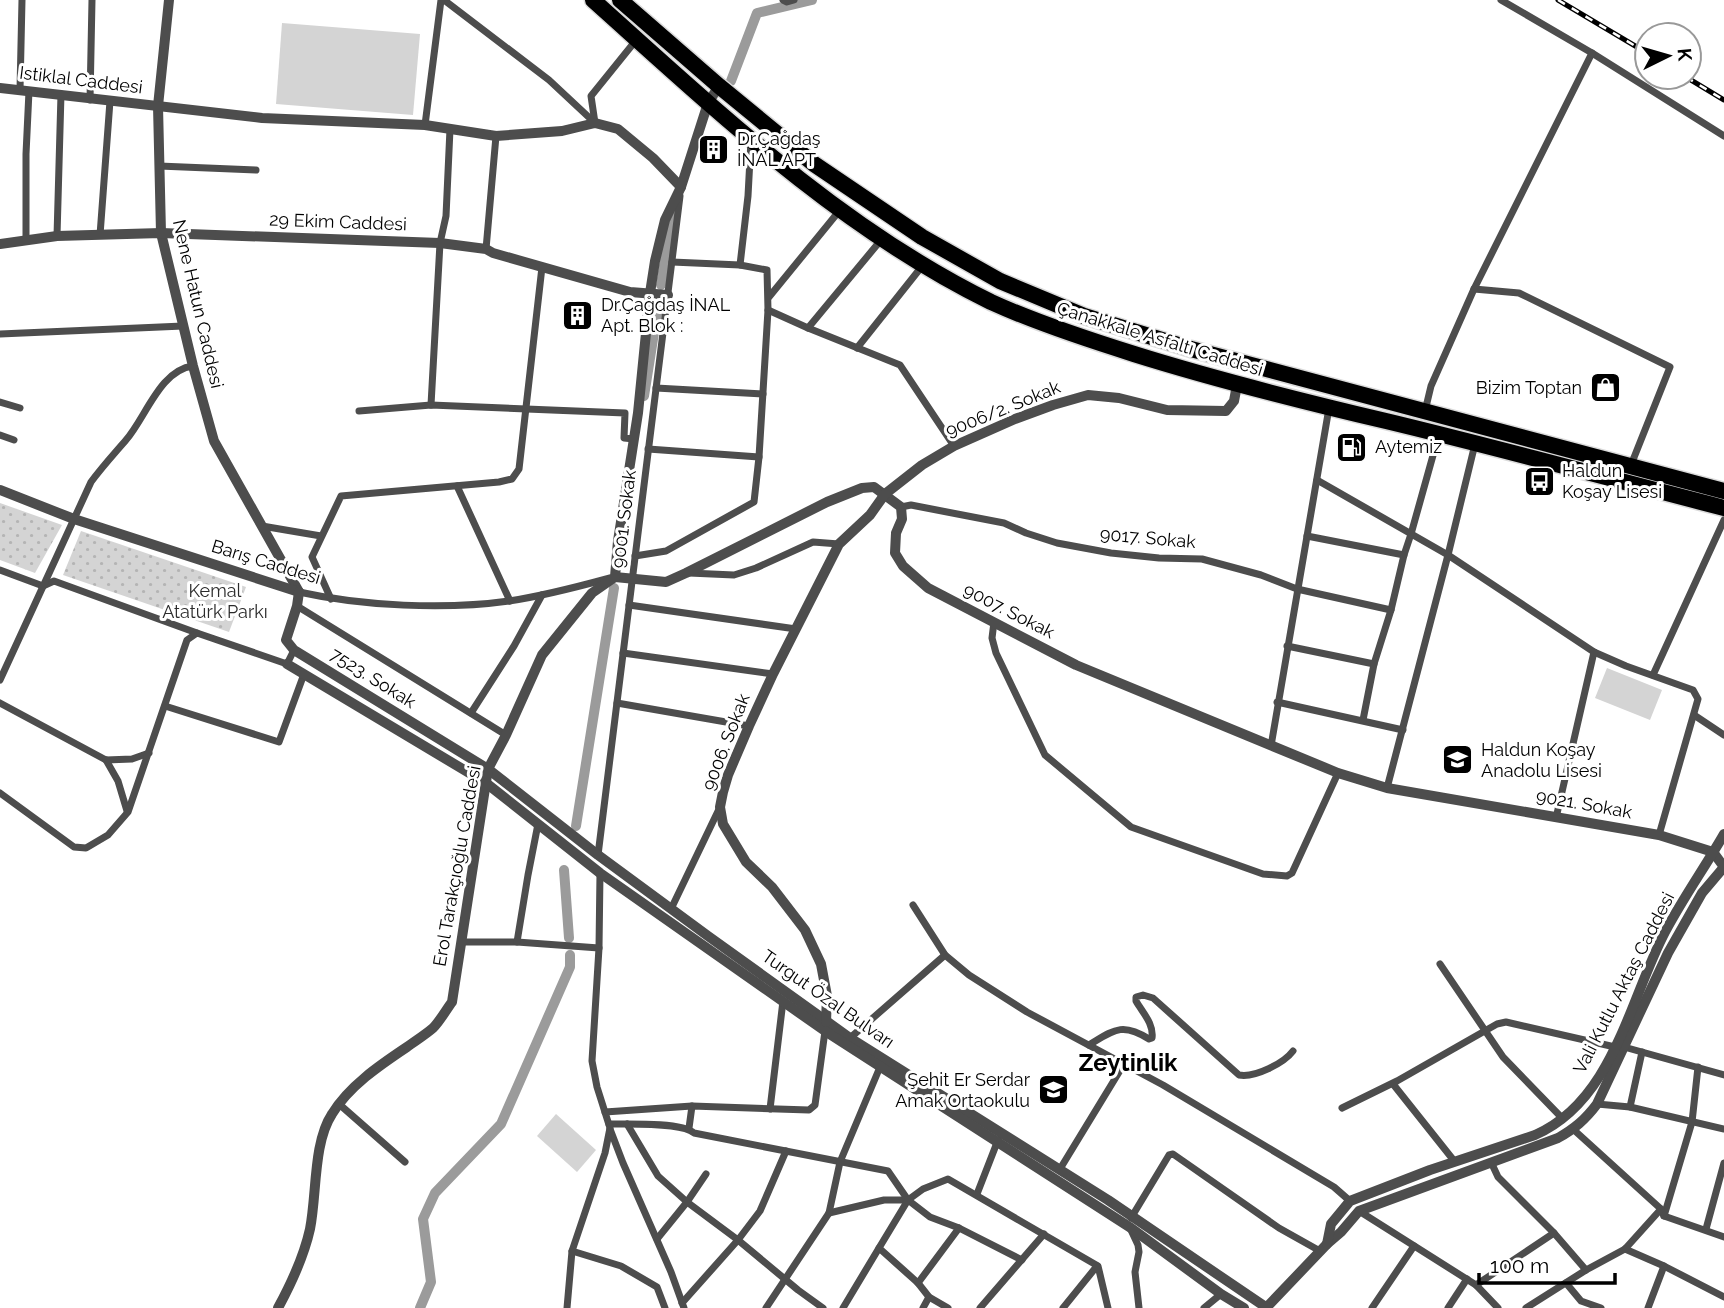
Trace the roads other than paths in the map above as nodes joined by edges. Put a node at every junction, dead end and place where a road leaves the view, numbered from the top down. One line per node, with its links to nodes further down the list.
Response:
1 (22, 0): 14 (street)
2 (92, 0): 16 (street)
3 (169, 0): 19 (street, Nene Hatun Caddesi)
4 (442, 0): 20 (street); 21 (street)
5 (593, 0): 10 (highway, Çanakkale Asfaltı Caddesi)
6 (620, 0): 12 (highway, Çanakkale Asfaltı Caddesi)
7 (783, 0): 8 (street)
8 (794, 0)
9 (1502, 0): 11 (street)
10 (637, 39): 18 (highway, Çanakkale Asfaltı Caddesi); 20 (street)
11 (1592, 53): 24 (street); 42 (street)
12 (719, 86): 18 (street); 61 (highway, Çanakkale Asfaltı Caddesi)
13 (0, 88): 14 (street, Istiklal Caddesi)
14 (24, 91): 15 (street, Istiklal Caddesi); 33 (street)
15 (61, 94): 16 (street, Istiklal Caddesi); 32 (street)
16 (90, 100): 17 (street, Istiklal Caddesi)
17 (110, 101): 19 (street, Istiklal Caddesi); 31 (street)
18 (708, 103): 25 (highway, Çanakkale Asfaltı Caddesi); 28 (street)
19 (158, 106): 21 (street, Istiklal Caddesi); 26 (street, Nene Hatun Caddesi)
20 (595, 123): 23 (street, Istiklal Caddesi); 28 (street)
21 (425, 125): 22 (street, Istiklal Caddesi)
22 (450, 129): 23 (street, Istiklal Caddesi); 35 (street)
23 (496, 136): 37 (street)
24 (1724, 136)
25 (751, 139): 29 (highway, Çanakkale Asfaltı Caddesi); 40 (street)
26 (159, 166): 27 (street); 30 (street, Nene Hatun Caddesi)
27 (256, 170)
28 (681, 187): 38 (street, 9001. Sokak); 43 (street)
29 (840, 210): 34 (highway, Çanakkale Asfaltı Caddesi); 45 (street)
30 (161, 233): 31 (street, 29 Ekim Caddesi); 35 (street, 29 Ekim Caddesi); 47 (street, Nene Hatun Caddesi)
31 (100, 235): 32 (street, 29 Ekim Caddesi)
32 (57, 236): 33 (street, 29 Ekim Caddesi)
33 (26, 239): 36 (street, 29 Ekim Caddesi)
34 (882, 239): 39 (highway, Çanakkale Asfaltı Caddesi); 48 (street)
35 (440, 243): 37 (street, 29 Ekim Caddesi); 56 (street)
36 (0, 244)
37 (486, 249): 41 (street, 29 Ekim Caddesi)
38 (672, 262): 40 (street); 44 (street, 9001. Sokak)
39 (923, 264): 50 (street); 52 (highway, Çanakkale Asfaltı Caddesi)
40 (740, 265): 45 (street)
41 (542, 267): 43 (street, 29 Ekim Caddesi); 59 (street)
42 (1474, 289): 61 (street); 70 (street)
43 (650, 293): 44 (street, 29 Ekim Caddesi); 64 (street)
44 (668, 295): 53 (street, 9001. Sokak)
45 (768, 297): 46 (street)
46 (768, 310): 48 (street); 54 (street)
47 (183, 326): 49 (street); 51 (street, Nene Hatun Caddesi)
48 (808, 328): 50 (street)
49 (0, 334)
50 (857, 348): 67 (street)
51 (193, 366): 78 (street); 80 (street, Nene Hatun Caddesi)
52 (1237, 385): 57 (highway, Çanakkale Asfaltı Caddesi); 67 (street, 9006/2. Sokak)
53 (656, 388): 54 (street); 68 (street, 9001. Sokak)
54 (763, 394): 69 (street)
55 (0, 402): 58 (street)
56 (431, 405): 59 (street); 60 (street)
57 (1329, 407): 62 (highway, Çanakkale Asfaltı Caddesi); 71 (street)
58 (20, 408)
59 (526, 409): 64 (street); 72 (street)
60 (359, 411)
61 (1425, 411): 70 (highway, Çanakkale Asfaltı Caddesi)
62 (1439, 434): 66 (highway, Çanakkale Asfaltı Caddesi); 81 (street)
63 (0, 435): 65 (street)
64 (634, 439): 90 (street)
65 (14, 440)
66 (1475, 443): 77 (highway, Çanakkale Asfaltı Caddesi); 87 (street)
67 (954, 446): 75 (street, 9006/2. Sokak)
68 (648, 449): 69 (street); 85 (street, 9001. Sokak)
69 (759, 457): 85 (street)
70 (1631, 465): 74 (highway, Çanakkale Asfaltı Caddesi)
71 (1317, 480): 81 (street); 83 (street)
72 (457, 486): 82 (street); 97 (street)
73 (0, 490): 78 (street, Barış Caddesi)
74 (1724, 491)
75 (885, 494): 76 (street); 84 (street, 9006/2. Sokak); 89 (street)
76 (901, 507): 93 (street, 9017. Sokak); 101 (street, 9007. Sokak)
77 (1724, 508)
78 (74, 519): 92 (street); 94 (street, Barış Caddesi)
79 (1724, 520): 112 (street)
80 (261, 526): 82 (street); 94 (street, Nene Hatun Caddesi)
81 (1411, 534): 86 (street); 87 (street)
82 (321, 536): 96 (street)
83 (1307, 536): 86 (street); 93 (street)
84 (839, 544): 89 (street); 102 (street, 9006. Sokak)
85 (635, 555): 91 (street, 9001. Sokak)
86 (1404, 555): 100 (street)
87 (1448, 555): 106 (street); 122 (street)
88 (0, 570): 92 (street)
89 (686, 573): 91 (street)
90 (615, 577): 91 (street); 95 (street, Barış Caddesi); 123 (street, Erol Tarakçıoğlu Caddesi)
91 (632, 579): 98 (street, 9001. Sokak)
92 (43, 586): 103 (street); 113 (street)
93 (1297, 589): 100 (street, 9017. Sokak); 104 (street)
94 (299, 592): 96 (street, Barış Caddesi); 99 (street)
95 (542, 595): 97 (street, Barış Caddesi); 118 (street)
96 (331, 599): 97 (street, Barış Caddesi)
97 (510, 601)
98 (629, 605): 102 (street); 107 (street, 9001. Sokak)
99 (297, 606): 105 (street); 118 (street)
100 (1391, 610): 109 (street)
101 (993, 622): 125 (street, 9007. Sokak); 129 (street)
102 (796, 629): 111 (street, 9006. Sokak)
103 (197, 633): 108 (street); 117 (street)
104 (1287, 646): 109 (street); 114 (street)
105 (294, 650): 108 (street); 128 (street, 7523. Sokak)
106 (1594, 652): 112 (street); 135 (street)
107 (623, 653): 111 (street); 116 (street, 9001. Sokak)
108 (287, 664): 110 (street, Turgut Özal Bulvarı)
109 (1374, 664): 120 (street)
110 (304, 674): 117 (street); 130 (street, Turgut Özal Bulvarı)
111 (773, 674): 121 (street, 9006. Sokak)
112 (1653, 675): 119 (street)
113 (0, 680)
114 (1277, 702): 120 (street); 125 (street)
115 (0, 703): 127 (street)
116 (617, 703): 121 (street); 140 (street, 9001. Sokak)
117 (164, 706): 126 (street)
118 (471, 713): 123 (street)
119 (1694, 715): 124 (street); 138 (street)
120 (1363, 720): 122 (street)
121 (749, 726): 133 (street, 9006. Sokak)
122 (1403, 730): 131 (street)
123 (506, 734): 128 (street, Erol Tarakçıoğlu Caddesi)
124 (1724, 735)
125 (1271, 746): 129 (street, 9007. Sokak)
126 (149, 753): 127 (street); 134 (street)
127 (106, 761): 134 (street)
128 (488, 769): 130 (street, Erol Tarakçıoğlu Caddesi); 140 (street, Turgut Özal Bulvarı)
129 (1338, 773): 131 (street, 9007. Sokak)
130 (486, 783): 136 (street, Turgut Özal Bulvarı); 145 (street, Erol Tarakçıoğlu Caddesi)
131 (1387, 788): 135 (street, 9021. Sokak)
132 (0, 793): 134 (street)
133 (720, 807): 144 (street); 151 (street, 9006. Sokak)
134 (128, 812)
135 (1556, 818): 138 (street, 9021. Sokak)
136 (538, 823): 142 (street, Turgut Özal Bulvarı); 146 (street)
137 (1724, 834): 139 (street, Vali Kutlu Aktaş Caddesi)
138 (1660, 835): 139 (street, 9021. Sokak)
139 (1713, 852): 141 (street); 155 (street, Vali Kutlu Aktaş Caddesi)
140 (598, 855): 142 (street); 144 (street, Turgut Özal Bulvarı)
141 (1724, 867): 155 (street, Vali Kutlu Aktaş Caddesi)
142 (600, 873): 147 (street); 150 (street, Turgut Özal Bulvarı)
143 (913, 905): 148 (street)
144 (671, 909): 151 (street, Turgut Özal Bulvarı)
145 (461, 942): 146 (street); 163 (street, Erol Tarakçıoğlu Caddesi)
146 (517, 942): 147 (street)
147 (599, 948): 169 (street)
148 (945, 955): 153 (street); 154 (street)
149 (1440, 964): 152 (street)
150 (783, 1001): 151 (street, Turgut Özal Bulvarı); 168 (street)
151 (826, 1026): 153 (street, Turgut Özal Bulvarı); 159 (street, Turgut Özal Bulvarı); 168 (street)
152 (1485, 1030): 155 (street); 162 (street); 170 (street)
153 (850, 1038): 177 (street, Turgut Özal Bulvarı)
154 (1089, 1045): 156 (street); 158 (street)
155 (1619, 1047): 157 (street); 164 (street, Vali Kutlu Aktaş Caddesi); 170 (street, Vali Kutlu Aktaş Caddesi)
156 (1293, 1051)
157 (1642, 1052): 160 (street); 166 (street)
158 (1124, 1064): 184 (street); 190 (street)
159 (880, 1066): 177 (street, Turgut Özal Bulvarı); 181 (street)
160 (1698, 1067): 161 (street); 171 (street)
161 (1724, 1075)
162 (1393, 1084): 167 (street); 182 (street)
163 (339, 1104): 180 (street); 222 (street, Erol Tarakçıoğlu Caddesi)
164 (1597, 1104): 166 (street); 176 (street, Vali Kutlu Aktaş Caddesi)
165 (692, 1106): 168 (street); 169 (street); 174 (street)
166 (1630, 1107): 171 (street)
167 (1342, 1108)
168 (770, 1109)
169 (605, 1112): 173 (street)
170 (1563, 1119): 176 (street); 182 (street, Vali Kutlu Aktaş Caddesi)
171 (1692, 1122): 175 (street); 194 (street)
172 (627, 1124): 173 (street); 174 (street); 191 (street)
173 (609, 1126): 202 (street); 208 (street)
174 (689, 1128): 178 (street)
175 (1724, 1129)
176 (1574, 1130): 179 (street, Vali Kutlu Aktaş Caddesi); 194 (street)
177 (999, 1138): 184 (street, Turgut Özal Bulvarı); 186 (street); 197 (street, Turgut Özal Bulvarı)
178 (786, 1151): 181 (street); 203 (street)
179 (1491, 1161): 192 (street, Vali Kutlu Aktaş Caddesi); 199 (street)
180 (405, 1162)
181 (840, 1162): 189 (street); 193 (street)
182 (1455, 1162): 190 (street, Vali Kutlu Aktaş Caddesi)
183 (1724, 1163): 187 (street)
184 (1059, 1169): 195 (street, Turgut Özal Bulvarı)
185 (706, 1174): 191 (street)
186 (977, 1194): 189 (street); 200 (street)
187 (1714, 1196): 188 (street); 198 (street)
188 (1724, 1198)
189 (908, 1200): 193 (street); 196 (street); 205 (street)
190 (1350, 1201): 206 (street, Vali Kutlu Aktaş Caddesi)
191 (687, 1202): 202 (street); 203 (street)
192 (1359, 1211): 204 (street); 206 (street, Vali Kutlu Aktaş Caddesi)
193 (829, 1213): 214 (street)
194 (1663, 1213): 198 (street); 207 (street)
195 (1131, 1216): 197 (street); 206 (street); 236 (street, Turgut Özal Bulvarı)
196 (959, 1228): 209 (street); 215 (street)
197 (1130, 1228): 218 (street, Turgut Özal Bulvarı); 233 (street)
198 (1706, 1229): 201 (street)
199 (1554, 1233): 212 (street); 217 (street)
200 (1044, 1234): 209 (street); 210 (street)
201 (1724, 1237)
202 (657, 1239): 221 (street)
203 (738, 1240): 214 (street); 221 (street)
204 (1414, 1246): 213 (street); 237 (street)
205 (879, 1248): 215 (street); 227 (street)
206 (1324, 1248): 236 (street, Vali Kutlu Aktaş Caddesi)
207 (1625, 1248): 211 (street); 212 (street)
208 (572, 1251): 223 (street); 224 (street)
209 (1022, 1260): 230 (street)
210 (1097, 1266): 231 (street); 232 (street)
211 (1664, 1266): 220 (street); 242 (street)
212 (1586, 1270): 216 (street)
213 (1467, 1279): 217 (street); 238 (street)
214 (785, 1280): 225 (street); 226 (street)
215 (918, 1283): 219 (street)
216 (1566, 1283): 240 (street); 241 (street)
217 (1476, 1285): 239 (street)
218 (1222, 1294): 234 (street); 235 (street, Turgut Özal Bulvarı)
219 (929, 1297): 228 (street); 229 (street)
220 (1724, 1297)
221 (683, 1306)
222 (278, 1308)
223 (567, 1308)
224 (665, 1308)
225 (766, 1308)
226 (823, 1308)
227 (843, 1308)
228 (923, 1308)
229 (948, 1308)
230 (981, 1308)
231 (1063, 1308)
232 (1108, 1308)
233 (1139, 1308)
234 (1204, 1308)
235 (1244, 1308)
236 (1267, 1308)
237 (1372, 1308)
238 (1448, 1308)
239 (1499, 1308)
240 (1526, 1308)
241 (1601, 1308)
242 (1648, 1308)

